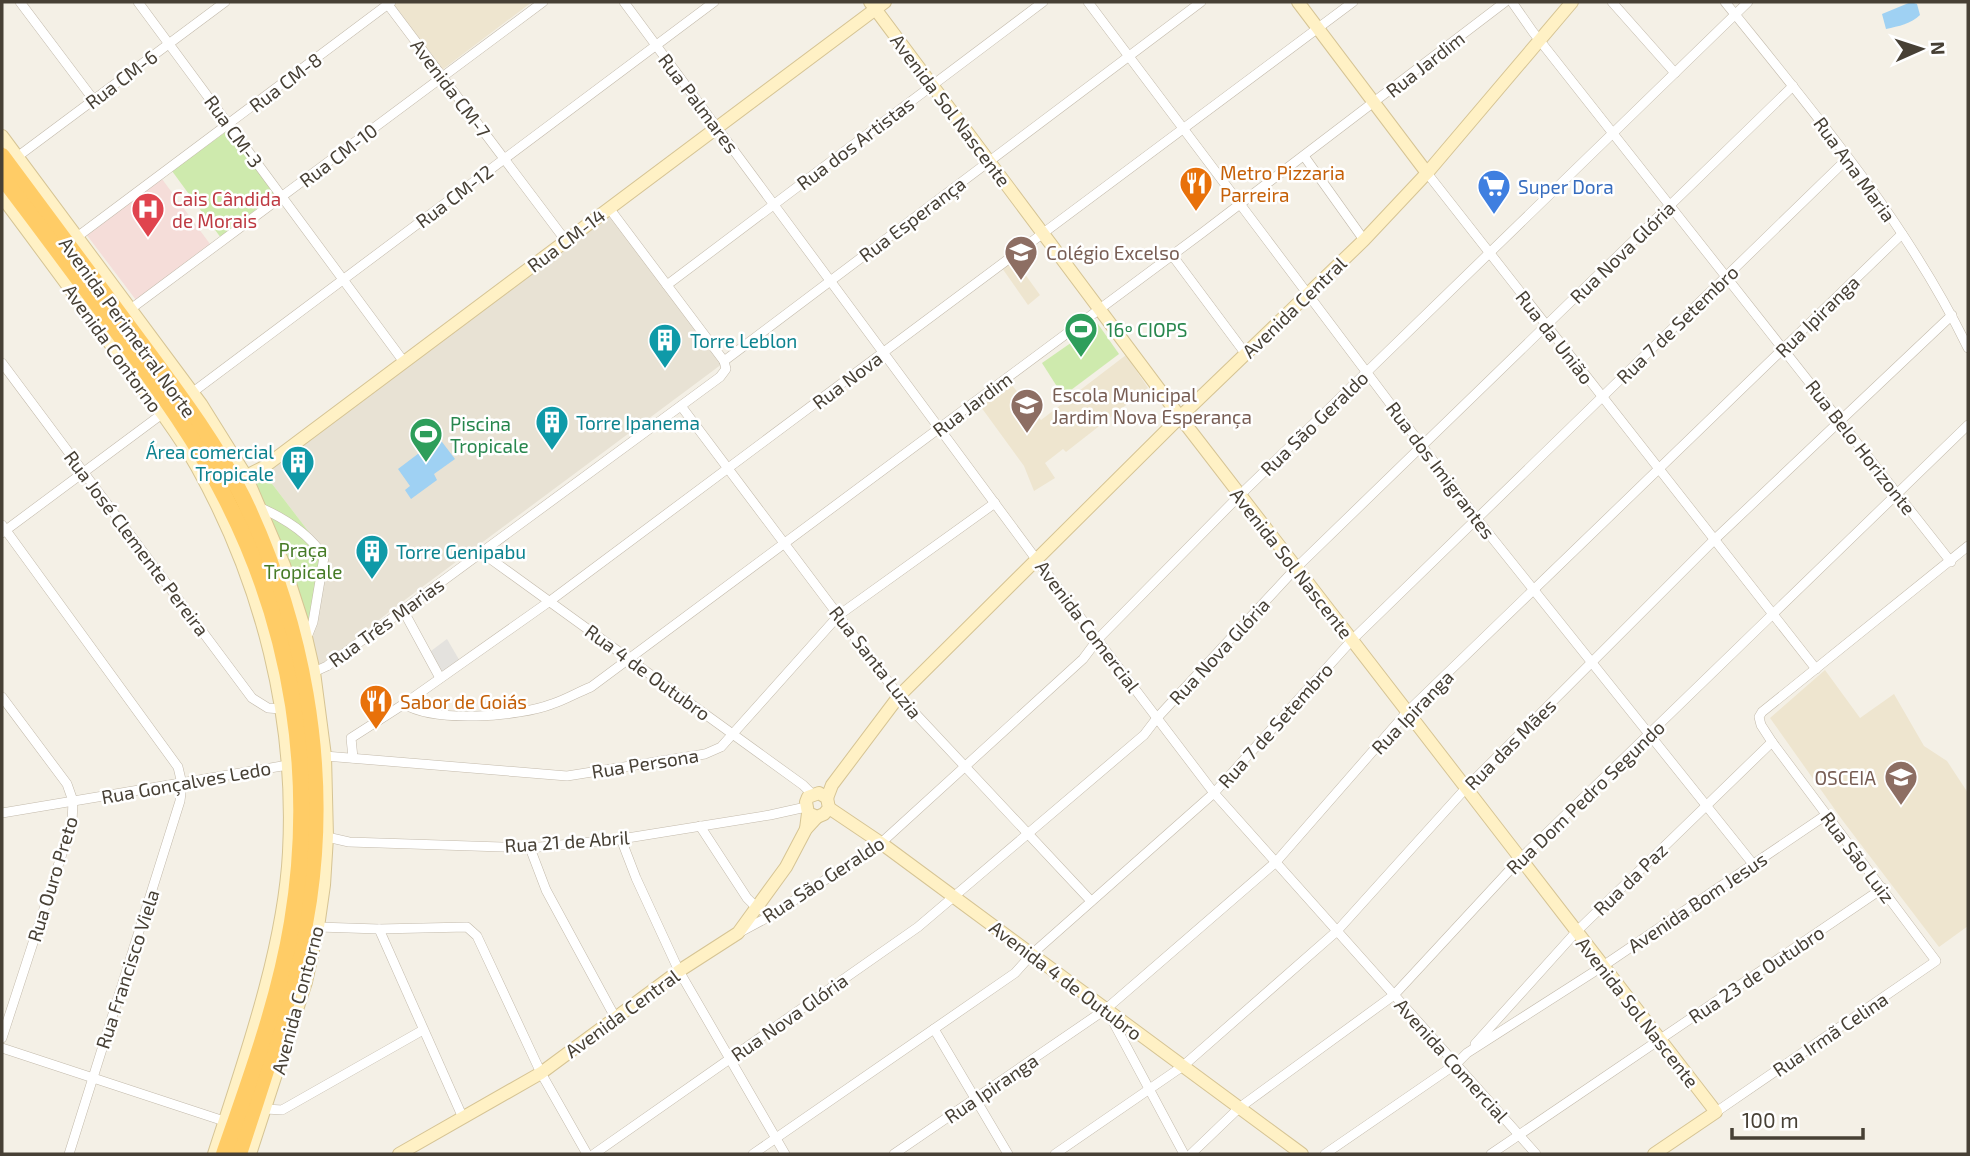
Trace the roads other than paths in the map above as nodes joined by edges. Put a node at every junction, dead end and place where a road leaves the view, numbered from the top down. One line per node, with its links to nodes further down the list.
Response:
1 (20, 2): 30 (street)
2 (138, 2): 23 (street, Rua CM-3)
3 (225, 2): 23 (street, Rua CM-6)
4 (544, 2): 27 (street, Rua CM-10)
5 (624, 2): 24 (street, Rua Palmares)
6 (714, 2): 24 (street, Rua CM-12)
7 (1043, 2): 28 (street, Rua dos Artistas)
8 (1088, 2): 25 (street, Rua dos Imigrantes)
9 (1201, 2): 25 (street, Rua Esperança)
10 (1298, 2): 21 (street, Rua da União)
11 (1353, 2): 21 (street, Rua Nova)
12 (1505, 2): 31 (street, Rua Jardim)
13 (1512, 2): 22 (street, Rua Belo Horizonte)
14 (1572, 2): 22 (street, Avenida Central)
15 (1612, 2): 26 (street)
16 (1725, 2): 20 (street, Rua Ana Maria)
17 (1748, 2): 20 (street, Rua São Geraldo)
18 (388, 3): 27 (street, Avenida CM-7); 32 (street, Rua CM-8)
19 (876, 4): 28 (street, Avenida Sol Nascente); 33 (street, Rua CM-14)
20 (1735, 15): 26 (street, Rua São Geraldo); 29 (street, Rua Ana Maria)
21 (1318, 28): 31 (street, Rua da União); 34 (street, Rua Nova)
22 (1539, 41): 35 (street, Rua Belo Horizonte); 42 (street, Avenida Central)
23 (169, 43): 30 (street, Rua CM-6); 32 (street, Rua CM-3)
24 (656, 45): 33 (street, Rua Palmares); 39 (street, Rua CM-12)
25 (1129, 56): 34 (street, Rua dos Imigrantes); 41 (street, Rua Esperança)
26 (1675, 73): 35 (street, Rua São Geraldo)
27 (443, 77): 39 (street, Avenida CM-7); 45 (street, Rua CM-10)
28 (932, 85): 41 (street, Avenida Sol Nascente); 46 (street, Rua dos Artistas)
29 (1793, 86): 40 (street, Rua Ana Maria); 48 (street, Rua Nova Glória)
30 (93, 99): 38 (street, Rua CM-6)
31 (1374, 103): 37 (street, Rua Jardim); 42 (street, Rua da União)
32 (229, 124): 45 (street, Rua CM-3); 52 (street, Rua CM-8)
33 (717, 127): 46 (street, Rua Palmares); 49 (street, Rua CM-14)
34 (1183, 128): 47 (street, Rua dos Imigrantes); 50 (street, Rua Nova)
35 (1613, 133): 48 (street, Rua Belo Horizonte); 55 (street, Rua São Geraldo)
36 (2, 136): 38 (street, Avenida Contorno)
37 (1304, 156): 47 (street, Rua Jardim); 53 (street)
38 (10, 157): 52 (street, Avenida Contorno); 75 (highway, Avenida Perimetral Norte)
39 (504, 159): 54 (street, Avenida CM-7); 58 (street, Rua CM-12)
40 (1847, 159): 51 (street, Rua Ana Maria); 57 (street, Rua 7 de Setembro)
41 (989, 161): 50 (street, Avenida Sol Nascente); 59 (street, Rua Esperança)
42 (1427, 173): 53 (street, Avenida Central); 55 (street, Rua da União)
43 (2, 177): 75 (highway, Avenida Perimetral Norte)
44 (2, 197): 75 (street, Avenida Contorno)
45 (282, 197): 58 (street, Rua CM-3); 62 (street, Rua CM-10)
46 (774, 204): 59 (street, Avenida Comercial); 60 (street, Rua dos Artistas)
47 (1240, 204): 56 (street, Rua Jardim); 61 (street, Rua dos Imigrantes)
48 (1671, 205): 57 (street, Rua Belo Horizonte); 65 (street, Rua Nova Glória)
49 (609, 208): 54 (street, Rua CM-14); 60 (street)
50 (1043, 232): 63 (street, Avenida Sol Nascente); 68 (street, Rua Nova)
51 (1902, 234): 64 (street, Rua Ana Maria); 66 (street, Rua Ipiranga)
52 (78, 237): 62 (street, Avenida Contorno)
53 (1364, 240): 61 (street, Avenida Central)
54 (566, 241): 70 (street, Rua CM-14)
55 (1489, 253): 65 (street, Rua da União); 73 (street, Rua São Geraldo)
56 (1172, 255): 63 (street, Rua Jardim); 69 (street)
57 (1726, 276): 66 (street, Rua Belo Horizonte); 74 (street, Rua 7 de Setembro)
58 (343, 279): 70 (street, Rua CM-3); 75 (street, Rua CM-12)
59 (830, 280): 68 (street, Avenida Comercial); 72 (street, Rua Esperança)
60 (667, 285): 72 (street)
61 (1307, 294): 69 (street, Avenida Central); 73 (street, Rua dos Imigrantes)
62 (132, 308): 75 (street, Avenida Contorno)
63 (1100, 310): 77 (street, Avenida Sol Nascente); 80 (street, Rua Jardim)
64 (1952, 315): 67 (street, Rua Ana Maria); 78 (street, Rua das Mães)
65 (1546, 326): 74 (street, Rua da União); 81 (street, Rua Nova Glória)
66 (1783, 348): 78 (street, Rua Belo Horizonte); 83 (street, Rua Ipiranga)
67 (1968, 348)
68 (884, 352): 80 (street, Avenida Comercial); 82 (street, Rua Nova)
69 (1245, 354): 77 (street, Avenida Central)
70 (404, 362): 85 (street, Rua CM-14)
71 (2, 363): 84 (street, Rua José Clemente Pereira)
72 (725, 365): 76 (street, Rua Três Marias)
73 (1366, 372): 81 (street, Rua dos Imigrantes); 87 (street, Rua São Geraldo)
74 (1602, 397): 83 (street, Rua da União); 91 (street, Rua 7 de Setembro)
75 (177, 403): 84 (street, Rua CM-12); 85 (street, Avenida Contorno); 89 (street, Avenida Contorno); 93 (highway, Avenida Perimetral Norte); 192 (highway, Avenida Perimetral Norte)
76 (681, 406): 82 (street, Rua Santa Luzia); 97 (street, Rua Três Marias)
77 (1180, 417): 87 (street, Avenida Sol Nascente); 98 (street, Avenida Central)
78 (1840, 421): 86 (street, Rua Belo Horizonte); 94 (street, Rua das Mães)
79 (1968, 425): 86 (street, Rua Dom Pedro Segundo)
80 (940, 428): 88 (street, Avenida Comercial); 95 (street, Rua Jardim)
81 (1422, 446): 91 (street, Rua dos Imigrantes); 101 (street, Rua Nova Glória)
82 (728, 468): 95 (street, Rua Santa Luzia); 104 (street, Rua Nova)
83 (1658, 470): 94 (street, Rua da União); 102 (street, Rua Ipiranga)
84 (85, 472): 92 (street, Rua CM-12); 119 (street, Rua José Clemente Pereira)
85 (246, 476): 90 (street, Avenida Contorno)
86 (1898, 493): 100 (street, Rua Belo Horizonte); 106 (street, Rua Dom Pedro Segundo)
87 (1240, 495): 101 (street, Avenida Sol Nascente); 109 (street, Rua São Geraldo)
88 (995, 503): 98 (street, Avenida Comercial); 107 (street, Rua Persona)
89 (218, 508): 93 (highway); 103 (street, Avenida Contorno)
90 (259, 508): 108 (street, Avenida Contorno); 108 (street)
91 (1477, 519): 102 (street, Rua dos Imigrantes); 110 (street, Rua 7 de Setembro)
92 (3, 530): 129 (street)
93 (244, 539): 99 (highway, Avenida Perimetral Norte)
94 (1714, 540): 106 (street, Rua da União); 112 (street, Rua das Mães)
95 (785, 543): 107 (street, Rua Santa Luzia); 111 (street, Rua Jardim)
96 (1968, 546): 100 (street)
97 (481, 552): 104 (street, Rua 4 de Outubro); 105 (street, Rua Três Marias)
98 (1037, 559): 109 (street, Avenida Comercial); 116 (street, Avenida Central)
99 (254, 561): 103 (highway); 140 (highway, Avenida Perimetral Norte)
100 (1951, 562): 113 (street)
101 (1296, 568): 110 (street, Avenida Sol Nascente); 121 (street, Rua Nova Glória)
102 (1534, 590): 112 (street, Rua dos Imigrantes); 120 (street, Rua Ipiranga)
103 (253, 591): 119 (street, Avenida Contorno)
104 (550, 601): 111 (street, Rua 4 de Outubro); 115 (street, Rua Nova)
105 (403, 610): 114 (street, Rua Três Marias); 115 (street)
106 (1773, 614): 113 (street, Rua da União); 123 (street, Rua Dom Pedro Segundo)
107 (839, 615): 116 (street, Rua Santa Luzia); 122 (street, Rua Persona)
108 (307, 639): 114 (street, Avenida Contorno)
109 (1098, 639): 121 (street, Avenida Comercial); 128 (street, Rua São Geraldo)
110 (1352, 640): 120 (street, Avenida Sol Nascente); 131 (street, Rua 7 de Setembro)
111 (629, 658): 118 (street, Rua Jardim); 122 (street, Rua 4 de Outubro)
112 (1592, 662): 123 (street, Rua dos Imigrantes); 130 (street, Rua das Mães)
113 (1816, 669): 124 (street, Rua São Luiz)
114 (314, 672): 125 (street, Avenida Contorno)
115 (440, 678): 118 (street, Rua Nova)
116 (899, 695): 128 (street, Rua Santa Luzia); 133 (street, Avenida Central)
117 (2, 697): 134 (street, Rua Ouro Preto)
118 (404, 704): 126 (street, Rua Nova)
119 (281, 709): 127 (street, Avenida Contorno)
120 (1407, 712): 130 (street, Avenida Sol Nascente); 148 (street, Rua Ipiranga)
121 (1157, 718): 131 (street, Avenida Comercial); 141 (street, Rua Nova Glória)
122 (733, 733): 126 (street, Rua Persona); 133 (street, Rua 4 de Outubro)
123 (1649, 734): 135 (street, Rua dos Imigrantes); 147 (street, Rua Dom Pedro Segundo)
124 (1772, 741): 135 (street, Rua da Paz); 138 (street, Rua São Luiz)
125 (326, 756): 126 (street, Rua Persona); 142 (street, Avenida Contorno)
126 (353, 758)
127 (288, 765): 129 (street, Rua Gonçalves Ledo); 132 (street, Avenida Contorno)
128 (964, 765): 141 (street, Rua Santa Luzia); 144 (street, Rua São Geraldo)
129 (182, 784): 134 (street, Rua Gonçalves Ledo); 179 (street, Rua Francisco Viela)
130 (1465, 788): 147 (street, Avenida Sol Nascente); 157 (street, Rua das Mães)
131 (1214, 793): 148 (street, Avenida Comercial); 152 (street, Rua 7 de Setembro)
132 (290, 794): 140 (highway); 146 (street, Avenida Contorno)
133 (824, 796): 136 (street); 136 (street); 144 (street, Avenida 4 de Outubro)
134 (73, 801): 137 (street, Rua Gonçalves Ledo); 171 (street, Rua Ouro Preto)
135 (1706, 805): 149 (street, Rua dos Imigrantes); 158 (street, Rua da Paz)
136 (810, 812): 139 (street, Rua 21 de Abril); 153 (street, Avenida Central)
137 (2, 813)
138 (1826, 815): 149 (street, Avenida Bom Jesus); 150 (street, Rua São Luiz)
139 (700, 826): 143 (street, Rua 21 de Abril); 153 (street)
140 (302, 828): 146 (highway); 191 (highway, Avenida Perimetral Norte)
141 (1027, 833): 151 (street, Rua Nova Glória); 152 (street, Rua Santa Luzia)
142 (327, 837): 145 (street, Rua 21 de Abril); 155 (street, Avenida Contorno)
143 (621, 839): 145 (street, Rua 21 de Abril); 163 (street)
144 (881, 843): 151 (street, Avenida 4 de Outubro); 154 (street, Rua São Geraldo)
145 (530, 848): 166 (street)
146 (289, 854): 186 (street, Avenida Contorno)
147 (1520, 859): 158 (street, Avenida Sol Nascente); 164 (street, Rua Dom Pedro Segundo)
148 (1276, 862): 157 (street, Avenida Comercial); 165 (street, Rua Ipiranga)
149 (1753, 864): 162 (street, Avenida Bom Jesus)
150 (1883, 888): 161 (street, Rua São Luiz); 172 (street, Rua 23 de Outubro)
151 (955, 898): 160 (street, Avenida 4 de Outubro); 175 (street, Rua Nova Glória)
152 (1091, 901): 160 (street, Rua 7 de Setembro)
153 (757, 908): 154 (street); 159 (street, Avenida Central)
154 (772, 915): 159 (street, Rua São Geraldo)
155 (318, 927): 156 (street); 183 (street, Avenida Contorno)
156 (379, 929): 170 (street); 178 (street)
157 (1337, 931): 164 (street, Avenida Comercial); 177 (street, Rua das Mães)
158 (1576, 932): 162 (street, Avenida Sol Nascente); 167 (street, Rua da Paz)
159 (738, 933): 163 (street, Avenida Central)
160 (1032, 954): 165 (street, Avenida 4 de Outubro); 169 (street, Rua 7 de Setembro)
161 (1936, 961): 184 (street, Rua Irmã Celina)
162 (1603, 966): 168 (street, Avenida Bom Jesus); 172 (street, Avenida Sol Nascente)
163 (679, 971): 166 (street, Avenida Central); 175 (street)
164 (1394, 995): 176 (street, Avenida Comercial); 182 (street, Rua Dom Pedro Segundo)
165 (1106, 1009): 177 (street, Avenida 4 de Outubro); 180 (street); 181 (street, Rua Ipiranga)
166 (616, 1019): 178 (street, Avenida Central)
167 (1496, 1020): 168 (street); 174 (street, Rua da Paz)
168 (1505, 1028): 174 (street, Avenida Bom Jesus)
169 (934, 1029): 181 (street); 188 (street, Rua 7 de Setembro)
170 (423, 1030): 183 (street); 185 (street)
171 (2, 1038)
172 (1660, 1040): 184 (street, Avenida Sol Nascente); 187 (street, Rua 23 de Outubro)
173 (2, 1048): 179 (street)
174 (1467, 1053): 176 (street, Avenida Bom Jesus)
175 (730, 1059): 188 (street); 196 (street, Rua Nova Glória)
176 (1456, 1064): 187 (street, Avenida Comercial); 205 (street, Avenida Bom Jesus)
177 (1183, 1066): 180 (street, Rua das Mães); 182 (street, Avenida 4 de Outubro)
178 (541, 1073): 185 (street, Avenida Central); 195 (street)
179 (93, 1078): 186 (street); 189 (street, Rua Francisco Viela)
180 (1149, 1090): 201 (street, Rua das Mães); 202 (street)
181 (975, 1099): 199 (street, Rua Ipiranga); 200 (street)
182 (1239, 1108): 203 (street, Rua Dom Pedro Segundo); 204 (street, Avenida 4 de Outubro)
183 (266, 1109): 193 (street, Avenida Contorno)
184 (1716, 1112): 208 (street, Rua Irmã Celina)
185 (463, 1118): 194 (street, Avenida Central)
186 (225, 1121): 190 (street, Avenida Contorno)
187 (1519, 1135): 206 (street, Rua 23 de Outubro); 207 (street, Avenida Comercial)
188 (776, 1138): 197 (street, Rua 7 de Setembro); 198 (street)
189 (69, 1154)
190 (214, 1154)
191 (224, 1154)
192 (239, 1154)
193 (250, 1154)
194 (399, 1154)
195 (587, 1154)
196 (594, 1154)
197 (753, 1154)
198 (785, 1154)
199 (894, 1154)
200 (1008, 1154)
201 (1055, 1154)
202 (1184, 1154)
203 (1191, 1154)
204 (1302, 1154)
205 (1325, 1154)
206 (1491, 1154)
207 (1536, 1154)
208 (1654, 1154)

